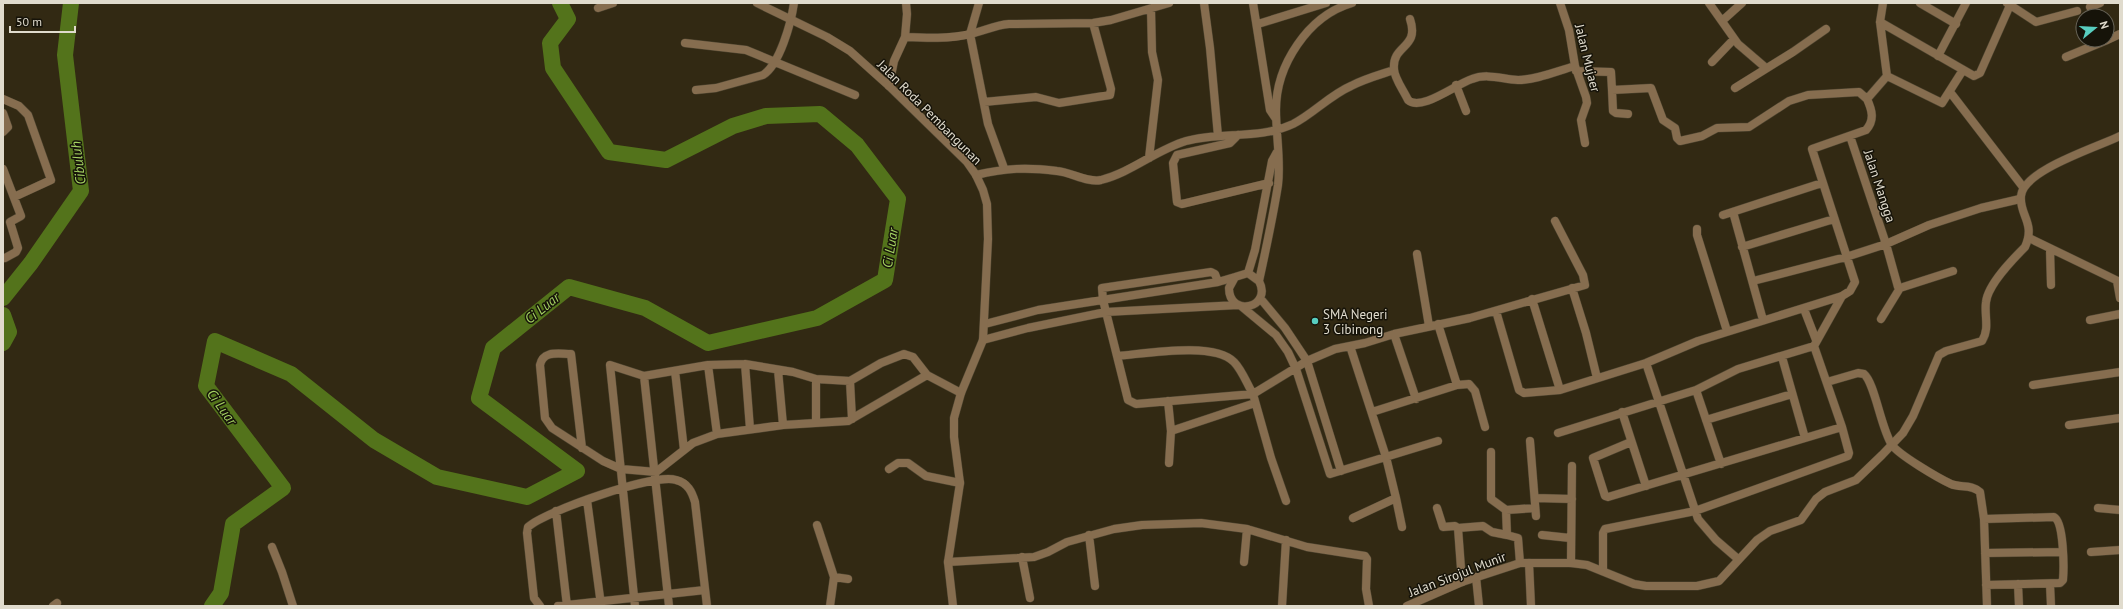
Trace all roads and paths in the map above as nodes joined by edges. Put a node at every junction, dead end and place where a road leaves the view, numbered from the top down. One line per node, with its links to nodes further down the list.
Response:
1 (613, 3): 20 (street)
2 (757, 3): 24 (street, Jalan Roda Pembangunan)
3 (794, 3): 24 (street)
4 (906, 3): 33 (street)
5 (979, 3): 32 (street)
6 (1169, 3): 22 (street)
7 (1204, 3): 63 (street)
8 (1253, 3): 29 (street)
9 (1326, 3): 19 (street)
10 (1349, 3): 59 (street)
11 (1560, 3): 41 (street, Jalan Mujaer)
12 (1709, 3): 26 (street)
13 (1742, 3): 26 (street)
14 (1883, 3): 27 (street)
15 (1920, 3): 30 (street)
16 (1966, 3): 30 (street)
17 (2100, 3): 21 (street)
18 (2009, 4): 23 (street); 44 (street)
19 (1304, 6): 29 (street)
20 (598, 8)
21 (2090, 8)
22 (1151, 9): 28 (street); 68 (street)
23 (2075, 12)
24 (792, 19): 39 (street); 47 (street, Jalan Roda Pembangunan)
25 (1410, 19): 43 (street)
26 (1722, 22): 34 (street)
27 (1880, 22): 37 (street); 45 (street)
28 (1093, 24): 32 (street); 55 (street)
29 (1258, 24): 59 (street)
30 (1956, 24): 37 (street)
31 (1826, 28): 42 (street)
32 (970, 34): 33 (street); 55 (street)
33 (905, 37): 47 (street)
34 (1734, 39): 40 (street); 42 (street)
35 (684, 43): 39 (street)
36 (2088, 48): 38 (street)
37 (1938, 56): 44 (street)
38 (2066, 57)
39 (776, 60): 49 (street); 52 (street)
40 (1712, 62)
41 (1576, 68): 46 (street); 50 (street); 66 (street, Jalan Mujaer)
42 (1766, 68): 48 (street)
43 (1394, 70): 46 (street); 60 (street)
44 (1963, 70): 51 (street)
45 (1888, 76): 51 (street); 54 (street)
46 (1456, 85): 56 (street)
47 (889, 86): 71 (street, Jalan Roda Pembangunan)
48 (1735, 88)
49 (696, 90)
50 (1612, 90): 54 (street); 58 (street)
51 (1950, 92): 74 (street)
52 (855, 95)
53 (3, 99): 75 (street)
54 (1867, 99): 64 (street)
55 (984, 102): 69 (street)
56 (1466, 111)
57 (3, 113): 61 (street)
58 (1628, 114)
59 (1276, 119): 60 (street)
60 (1277, 130): 62 (street); 67 (street)
61 (3, 132)
62 (1238, 135): 63 (street); 72 (street)
63 (1218, 136): 68 (street)
64 (1850, 136): 73 (street); 83 (street, Jalan Mangga)
65 (2120, 136): 74 (street)
66 (1585, 143)
67 (1277, 152): 72 (street); 87 (street)
68 (1149, 158): 69 (street)
69 (1004, 168): 71 (street)
70 (3, 169): 75 (street)
71 (976, 175): 114 (street, Jalan Roda Pembangunan)
72 (1269, 183): 86 (street)
73 (1822, 183): 77 (street); 79 (street)
74 (2023, 188): 76 (street)
75 (14, 197): 90 (street)
76 (2020, 199): 82 (street); 83 (street)
77 (1733, 212): 78 (street); 84 (street)
78 (1723, 215)
79 (1834, 219): 84 (street); 89 (street)
80 (1555, 221): 100 (street)
81 (1697, 229): 118 (street)
82 (2029, 238): 85 (street); 169 (street, Jalan Sirojul Munir)
83 (1886, 244): 89 (street); 99 (street, Jalan Mangga)
84 (1742, 247): 95 (street)
85 (2050, 249): 96 (street); 98 (street)
86 (1255, 250): 87 (street); 92 (street)
87 (1265, 251): 94 (street)
88 (1417, 254): 116 (street)
89 (1846, 257): 95 (street); 101 (street)
90 (5, 258)
91 (1954, 271): 99 (street)
92 (1248, 273): 93 (street); 94 (street)
93 (1235, 277): 97 (street); 106 (street)
94 (1259, 281): 102 (street)
95 (1753, 281): 111 (street)
96 (2118, 281): 103 (street)
97 (1218, 282): 105 (street); 105 (street)
98 (2051, 285)
99 (1899, 287): 112 (street)
100 (1572, 288): 104 (street); 136 (street)
101 (1842, 296): 107 (street); 122 (street)
102 (1260, 298): 106 (street); 117 (street)
103 (2120, 298)
104 (1532, 299): 108 (street); 142 (street)
105 (1103, 300): 109 (street); 114 (street)
106 (1240, 305): 109 (street); 119 (street)
107 (1804, 309): 111 (street); 122 (street)
108 (1496, 311): 115 (street); 142 (street)
109 (1106, 312): 121 (street); 124 (street)
110 (2120, 314): 113 (street)
111 (1763, 320): 118 (street)
112 (1881, 320)
113 (2090, 320)
114 (985, 324): 121 (street, Jalan Roda Pembangunan)
115 (1438, 324): 116 (street); 140 (street)
116 (1429, 326): 120 (street)
117 (1285, 328): 119 (street); 126 (street)
118 (1727, 331): 127 (street)
119 (1276, 334): 130 (street)
120 (1394, 334): 123 (street); 147 (street)
121 (983, 340): 144 (street, Jalan Roda Pembangunan)
122 (1815, 343): 125 (street); 139 (street)
123 (1350, 346): 126 (street); 151 (street)
124 (1117, 356): 145 (street); 149 (street)
125 (1782, 357): 143 (street); 146 (street)
126 (1307, 361): 130 (street); 179 (street)
127 (1646, 363): 136 (street); 148 (street)
128 (745, 364): 129 (street); 131 (street); 161 (street)
129 (708, 365): 132 (street); 164 (street)
130 (1296, 369): 145 (street); 179 (street)
131 (778, 370): 137 (street); 157 (street)
132 (675, 371): 135 (street); 171 (street)
133 (2120, 372): 141 (street)
134 (927, 375): 138 (street); 144 (street); 154 (street)
135 (644, 376): 177 (street); 180 (street)
136 (1597, 378): 142 (street)
137 (816, 379): 138 (street); 156 (street)
138 (850, 382): 154 (street)
139 (1827, 382): 160 (street); 169 (street)
140 (1457, 385): 147 (street); 159 (street)
141 (2032, 385)
142 (1560, 390)
143 (1696, 390): 148 (street); 155 (street)
144 (961, 393): 183 (street, Jalan Roda Pembangunan)
145 (1253, 394): 149 (street); 150 (street)
146 (1792, 394): 155 (street); 165 (street)
147 (1416, 398): 151 (street)
148 (1659, 400): 152 (street); 181 (street)
149 (1168, 401): 162 (street)
150 (1255, 403): 162 (street); 190 (street)
151 (1372, 412): 173 (street)
152 (1622, 412): 163 (street); 168 (street)
153 (2120, 418): 158 (street)
154 (852, 419): 156 (street)
155 (1706, 420): 175 (street)
156 (816, 423): 157 (street)
157 (783, 425): 161 (street)
158 (2069, 425)
159 (1486, 427)
160 (1842, 427): 165 (street); 196 (street)
161 (750, 429): 164 (street)
162 (1171, 431): 174 (street)
163 (1558, 433)
164 (717, 434): 171 (street)
165 (1805, 438): 175 (street)
166 (1530, 440): 187 (street)
167 (1438, 441): 173 (street)
168 (1631, 442): 184 (street); 184 (street)
169 (1892, 445): 198 (street); 214 (street, Jalan Sirojul Munir)
170 (582, 448): 170 (street); 177 (street)
171 (684, 450): 180 (street)
172 (1491, 452): 193 (street)
173 (1386, 457): 179 (street); 186 (street)
174 (1170, 462)
175 (1721, 464): 181 (street)
176 (1572, 466): 188 (street)
177 (620, 469): 180 (street); 185 (street)
178 (889, 469): 183 (street)
179 (1341, 471)
180 (656, 472): 182 (street)
181 (1683, 475): 184 (street); 196 (street)
182 (657, 481): 185 (street); 228 (street); 229 (street)
183 (960, 484): 215 (street, Jalan Roda Pembangunan)
184 (1646, 486)
185 (622, 488): 189 (street); 230 (street)
186 (1396, 498): 197 (street); 200 (street)
187 (1534, 498): 188 (street); 193 (street)
188 (1572, 499): 206 (street)
189 (587, 500): 195 (street); 232 (street)
190 (1286, 501)
191 (1437, 508): 201 (street)
192 (2098, 508): 194 (street)
193 (1506, 510): 203 (street)
194 (2120, 510)
195 (556, 511): 233 (street); 235 (street)
196 (1695, 511): 214 (street); 219 (street)
197 (1353, 518)
198 (1984, 519): 210 (street); 212 (street)
199 (817, 525): 220 (street)
200 (1402, 528)
201 (1458, 528): 203 (street); 223 (street)
202 (1247, 529): 204 (street); 207 (street); 216 (street)
203 (1507, 534): 217 (street)
204 (1089, 535): 213 (street); 227 (street)
205 (1542, 535): 206 (street)
206 (1570, 538): 218 (street)
207 (1286, 540): 242 (street); 243 (street)
208 (272, 547): 234 (street)
209 (2120, 550): 211 (street)
210 (2063, 552): 212 (street); 225 (street)
211 (2091, 552)
212 (1985, 553): 226 (street)
213 (1022, 557): 215 (street); 231 (street)
214 (1738, 559): 219 (street, Jalan Sirojul Munir)
215 (948, 562): 241 (street, Jalan Roda Pembangunan)
216 (1244, 562)
217 (1524, 563): 218 (street, Jalan Sirojul Munir); 221 (street, Jalan Sirojul Munir); 246 (street)
218 (1571, 563): 219 (street, Jalan Sirojul Munir)
219 (1603, 571)
220 (834, 577): 222 (street); 240 (street)
221 (1476, 577): 223 (street, Jalan Sirojul Munir); 245 (street)
222 (848, 579)
223 (1462, 582): 244 (street, Jalan Sirojul Munir)
224 (2018, 584): 225 (street); 226 (street); 248 (street)
225 (2050, 584): 249 (street)
226 (1986, 585): 247 (street)
227 (1095, 586)
228 (705, 590): 229 (street); 239 (street)
229 (668, 594): 230 (street); 238 (street)
230 (634, 597): 232 (street); 237 (street)
231 (1030, 598)
232 (601, 604): 233 (street)
233 (567, 605): 236 (street)
234 (293, 606)
235 (540, 606)
236 (558, 606)
237 (635, 606)
238 (669, 606)
239 (707, 606)
240 (830, 606)
241 (954, 606)
242 (1282, 606)
243 (1369, 606)
244 (1407, 606)
245 (1479, 606)
246 (1531, 606)
247 (1987, 606)
248 (2019, 606)
249 (2052, 606)

